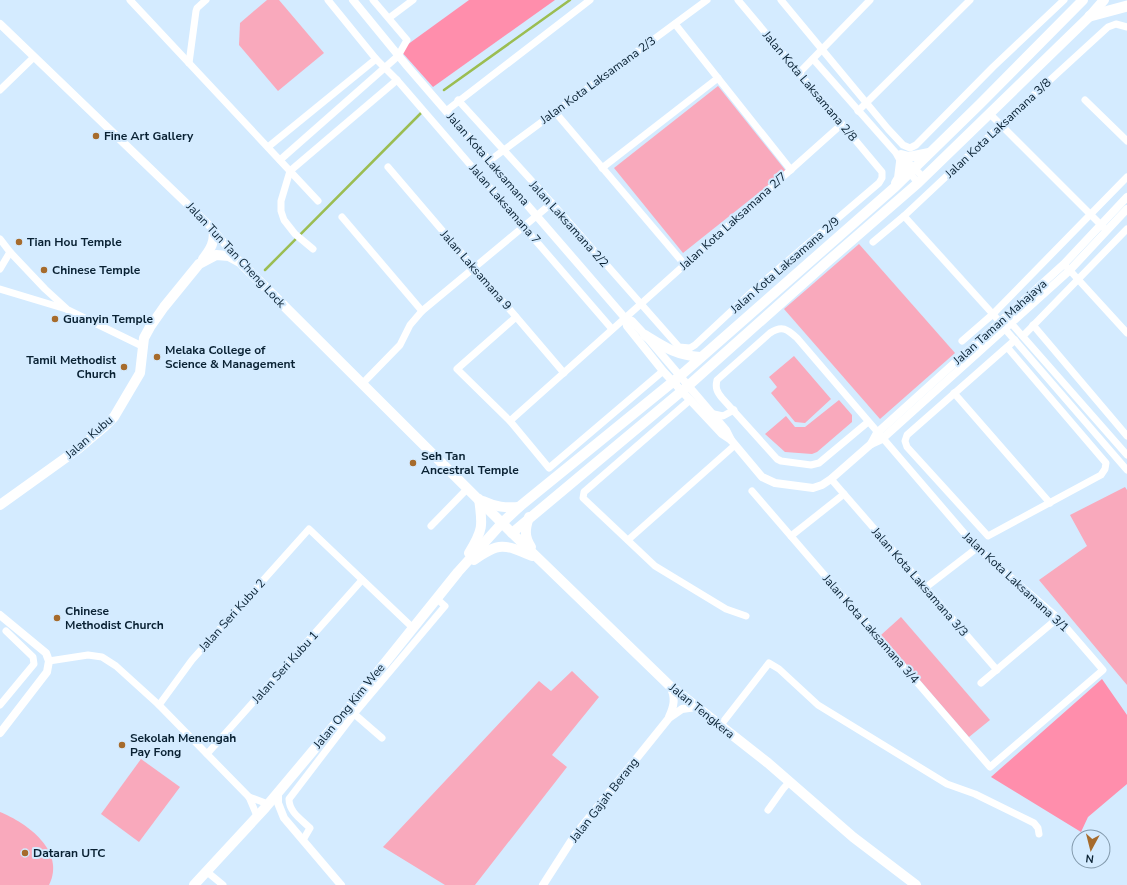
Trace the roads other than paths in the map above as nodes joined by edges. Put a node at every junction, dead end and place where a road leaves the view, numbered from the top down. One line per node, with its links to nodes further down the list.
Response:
1 (130, 0): 27 (street)
2 (206, 0): 27 (street)
3 (328, 0): 25 (street, Jalan Laksamana 7)
4 (353, 0): 23 (street, Jalan Kota Laksamana)
5 (373, 0): 18 (street)
6 (413, 0): 18 (street)
7 (590, 0): 33 (street)
8 (707, 0): 20 (street, Jalan Kota Laksamana 2/3)
9 (738, 0): 29 (street, Jalan Kota Laksamana 2/8)
10 (781, 0): 22 (street)
11 (870, 0): 22 (street)
12 (970, 0): 35 (street)
13 (1064, 0): 35 (street)
14 (1084, 0): 45 (main road, Jalan Ong Kim Wee)
15 (1104, 0): 17 (main road)
16 (1127, 6): 17 (main road)
17 (1090, 16): 39 (main road)
18 (389, 18): 23 (street)
19 (0, 24): 24 (street, Jalan Tun Tan Cheng Lock)
20 (675, 24): 30 (street); 38 (street, Jalan Kota Laksamana 2/3)
21 (1127, 27): 41 (street, Jalan Kota Laksamana 3/8)
22 (822, 49): 26 (street); 35 (street)
23 (398, 56): 28 (street); 36 (street, Jalan Kota Laksamana)
24 (34, 57): 32 (street); 69 (street, Jalan Tun Tan Cheng Lock)
25 (376, 59): 28 (street, Jalan Laksamana 7); 43 (street)
26 (813, 59): 29 (street); 37 (street)
27 (189, 63): 43 (street)
28 (386, 68): 31 (street, Jalan Laksamana 7); 47 (street)
29 (799, 73): 40 (street, Jalan Kota Laksamana 2/8)
30 (718, 78): 50 (street); 52 (street)
31 (397, 80): 53 (street); 66 (street, Jalan Laksamana 7)
32 (0, 90)
33 (458, 100): 36 (street); 44 (street, Jalan Laksamana 2/2)
34 (1085, 100): 42 (street)
35 (866, 103): 37 (street)
36 (446, 111): 48 (street, Jalan Kota Laksamana)
37 (858, 111): 46 (street)
38 (555, 112): 44 (street, Jalan Kota Laksamana 2/3); 50 (street)
39 (990, 114): 41 (street); 56 (main road)
40 (842, 124): 52 (street, Jalan Kota Laksamana 2/7); 54 (street, Jalan Kota Laksamana 2/8)
41 (1001, 125): 62 (street); 64 (street, Jalan Kota Laksamana 3/8)
42 (1127, 141)
43 (268, 147): 47 (street)
44 (503, 150): 48 (street, Jalan Kota Laksamana 2/3); 60 (street, Jalan Laksamana 2/2)
45 (930, 153): 46 (main road); 51 (main road, Jalan Ong Kim Wee)
46 (900, 157): 51 (street); 57 (main road)
47 (280, 160): 53 (street)
48 (489, 161): 63 (street, Jalan Kota Laksamana)
49 (388, 167): 78 (street, Jalan Laksamana 9)
50 (602, 168): 76 (street)
51 (911, 169): 56 (street); 57 (main road, Jalan Ong Kim Wee)
52 (791, 170): 76 (street, Jalan Kota Laksamana 2/7)
53 (290, 171): 59 (street); 72 (street)
54 (882, 172): 97 (street, Jalan Kota Laksamana 2/9)
55 (1127, 177): 62 (street)
56 (921, 180): 104 (main road)
57 (894, 187): 99 (main road, Jalan Ong Kim Wee)
58 (1127, 197): 67 (street, Jalan Taman Mahajaya)
59 (318, 201)
60 (552, 203): 63 (street); 82 (street, Jalan Laksamana 2/2)
61 (1127, 210): 67 (street, Jalan Taman Mahajaya)
62 (1090, 214): 67 (street); 85 (street)
63 (537, 215): 66 (street); 87 (street, Jalan Kota Laksamana)
64 (904, 216): 71 (street, Jalan Kota Laksamana 3/8); 85 (street)
65 (342, 217): 84 (street)
66 (524, 226): 78 (street); 90 (street, Jalan Laksamana 7)
67 (1104, 228): 77 (street, Jalan Taman Mahajaya)
68 (1127, 228): 80 (street)
69 (213, 230): 74 (street, Jalan Tun Tan Cheng Lock); 75 (main road)
70 (0, 239): 73 (street)
71 (873, 242)
72 (313, 249)
73 (10, 252): 79 (street); 83 (street)
74 (240, 262): 75 (main road, Jalan Kubu); 103 (main road, Jalan Tun Tan Cheng Lock)
75 (199, 264): 96 (main road, Jalan Kubu)
76 (685, 265): 82 (street, Jalan Kota Laksamana 2/7)
77 (1067, 267): 80 (street); 88 (street, Jalan Taman Mahajaya); 88 (street, Jalan Taman Mahajaya)
78 (474, 268): 84 (street); 86 (street, Jalan Laksamana 9)
79 (0, 269)
80 (1078, 279): 89 (street); 91 (street)
81 (0, 289): 83 (street)
82 (640, 304): 87 (street, Jalan Kota Laksamana 2/7); 97 (street, Jalan Laksamana 2/2)
83 (68, 310): 96 (street)
84 (422, 311): 103 (street)
85 (992, 314): 88 (street); 95 (street)
86 (516, 317): 101 (street, Jalan Laksamana 9); 109 (street)
87 (625, 318): 90 (street, Jalan Kota Laksamana 2/7); 92 (street, Jalan Kota Laksamana); 100 (street, Jalan Kota Laksamana)
88 (1005, 324): 93 (street); 94 (street); 111 (street, Jalan Taman Mahajaya); 111 (street, Jalan Taman Mahajaya)
89 (1033, 326): 93 (street); 112 (street)
90 (612, 329): 101 (street, Jalan Kota Laksamana 2/7)
91 (1127, 333)
92 (645, 335): 99 (main road); 102 (street, Jalan Kota Laksamana)
93 (1023, 336): 114 (street)
94 (1015, 340): 98 (street); 115 (street)
95 (962, 341)
96 (142, 346): 122 (main road, Jalan Kubu)
97 (679, 347)
98 (1007, 347): 105 (street); 121 (street)
99 (700, 357): 102 (main road, Jalan Ong Kim Wee)
100 (663, 370): 102 (street, Jalan Kota Laksamana); 109 (street)
101 (564, 373): 109 (street, Jalan Kota Laksamana 2/7)
102 (676, 378): 104 (street, Jalan Kota Laksamana); 123 (main road, Jalan Ong Kim Wee)
103 (362, 384): 117 (main road, Jalan Tun Tan Cheng Lock)
104 (685, 388): 106 (street, Jalan Taman Mahajaya); 108 (street, Jalan Taman Mahajaya); 124 (main road)
105 (954, 394): 121 (street); 121 (street)
106 (690, 400): 113 (street, Jalan Taman Mahajaya); 129 (street)
107 (734, 410): 108 (street); 110 (street); 110 (street, Jalan Kota Laksamana 3/1)
108 (714, 414): 113 (street, Jalan Taman Mahajaya)
109 (510, 421)
110 (868, 422): 111 (street, Jalan Kota Laksamana 3/1)
111 (879, 436): 116 (street, Jalan Taman Mahajaya); 130 (street, Jalan Kota Laksamana 3/1)
112 (1127, 436)
113 (733, 442): 116 (street, Jalan Taman Mahajaya); 129 (street)
114 (1127, 455)
115 (1127, 470)
116 (831, 479): 119 (street, Jalan Kota Laksamana 3/3)
117 (468, 488): 120 (main road, Jalan Tun Tan Cheng Lock); 126 (street)
118 (752, 490): 128 (street, Jalan Kota Laksamana 3/4)
119 (844, 494): 128 (street); 134 (street, Jalan Kota Laksamana 3/3)
120 (479, 499): 123 (main road); 125 (main road, Jalan Tun Tan Cheng Lock); 132 (main road)
121 (1050, 503)
122 (0, 505)
123 (520, 506): 125 (main road, Jalan Ong Kim Wee)
124 (529, 517): 127 (main road); 131 (main road)
125 (502, 523): 127 (main road, Jalan Tengkera); 132 (main road, Jalan Ong Kim Wee)
126 (430, 526)
127 (512, 533): 131 (main road, Jalan Tengkera)
128 (791, 536): 143 (street, Jalan Kota Laksamana 3/4)
129 (628, 540): 137 (street)
130 (976, 548): 134 (street); 138 (street, Jalan Kota Laksamana 3/1)
131 (538, 559): 132 (main road); 145 (main road, Jalan Tengkera)
132 (458, 572): 135 (main road, Jalan Ong Kim Wee)
133 (362, 580): 139 (street); 147 (street, Jalan Seri Kubu 2); 154 (street, Jalan Seri Kubu 1)
134 (926, 588): 142 (street, Jalan Kota Laksamana 3/3)
135 (436, 598): 139 (main road, Jalan Ong Kim Wee); 149 (street)
136 (0, 615): 141 (street)
137 (746, 616)
138 (1058, 618): 142 (street); 143 (street, Jalan Kota Laksamana 3/1)
139 (413, 628): 149 (main road, Jalan Ong Kim Wee)
140 (6, 631): 146 (street)
141 (49, 661): 147 (street); 152 (street)
142 (997, 670): 144 (street)
143 (1103, 670)
144 (981, 683)
145 (670, 686): 148 (main road, Jalan Tengkera); 150 (street, Jalan Gajah Berang)
146 (0, 704)
147 (159, 705): 154 (street)
148 (696, 707): 150 (street, Jalan Gajah Berang); 151 (main road, Jalan Tengkera)
149 (351, 711): 153 (street); 156 (main road, Jalan Ong Kim Wee); 162 (street)
150 (669, 718): 168 (street, Jalan Gajah Berang)
151 (720, 726): 155 (main road, Jalan Tengkera); 161 (street)
152 (0, 733)
153 (382, 738)
154 (207, 754): 157 (street)
155 (790, 781): 159 (street); 164 (main road, Jalan Tengkera)
156 (278, 792): 158 (main road, Jalan Ong Kim Wee); 162 (street)
157 (249, 797): 158 (street); 160 (street)
158 (268, 804): 160 (main road, Jalan Ong Kim Wee)
159 (768, 810)
160 (257, 816): 163 (main road, Jalan Ong Kim Wee)
161 (1039, 834)
162 (302, 840): 167 (street)
163 (206, 871): 165 (main road, Jalan Ong Kim Wee); 166 (street)
164 (914, 884)
165 (194, 885)
166 (223, 885)
167 (342, 885)
168 (543, 885)

